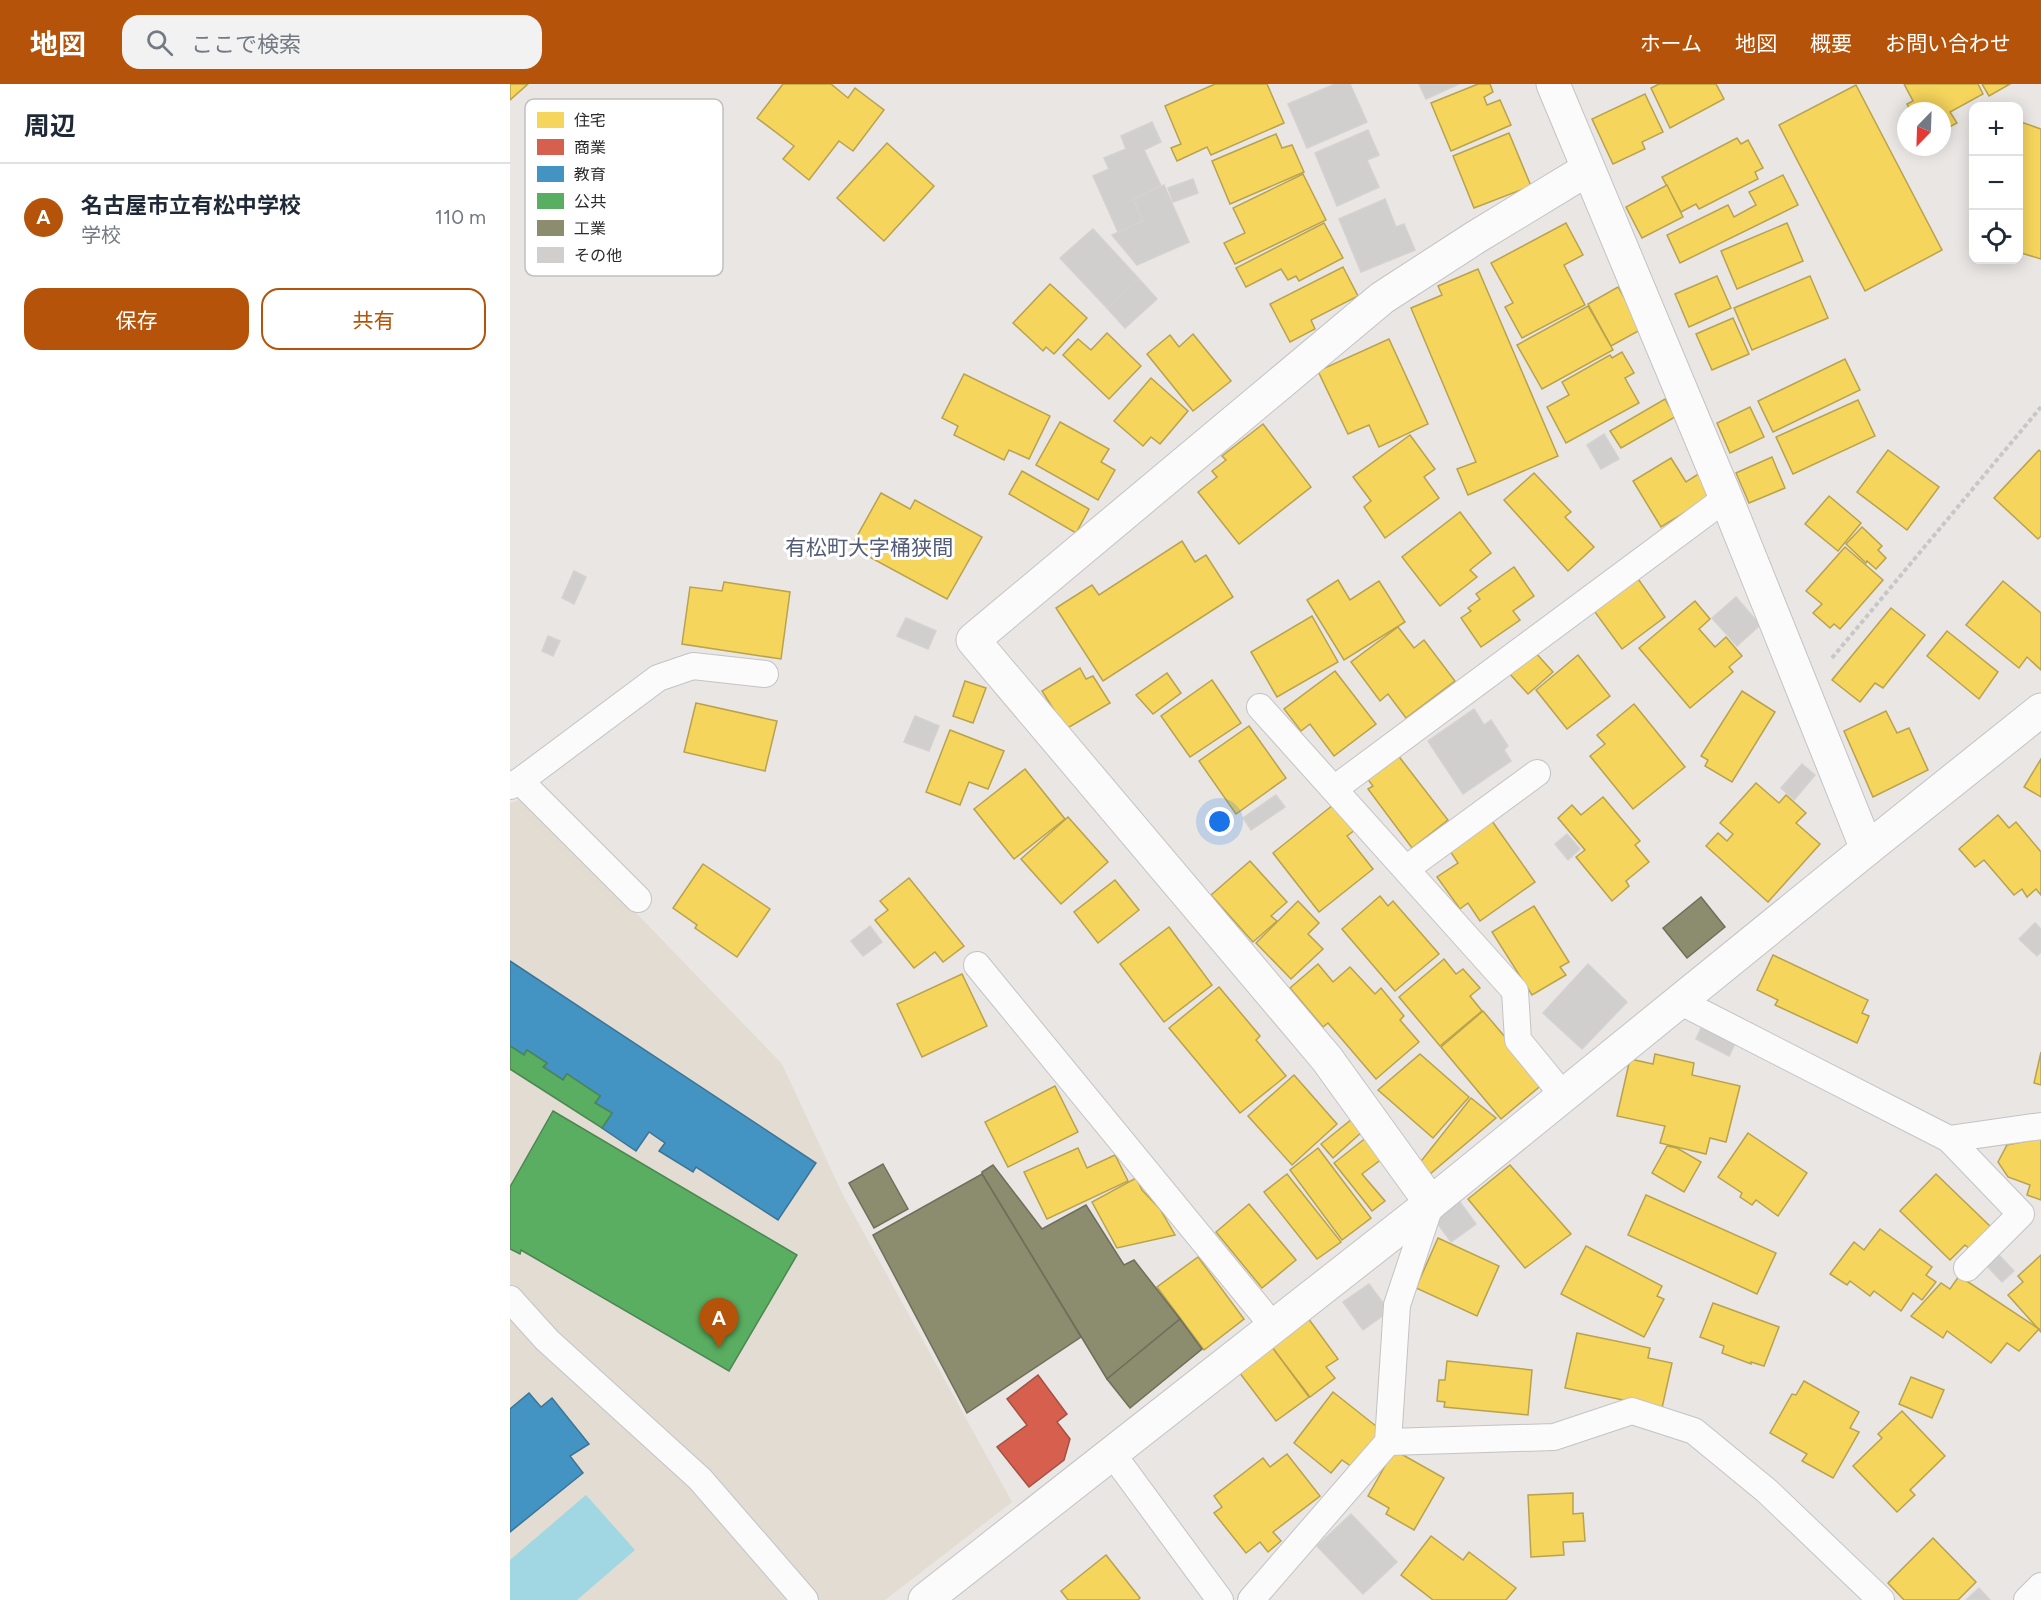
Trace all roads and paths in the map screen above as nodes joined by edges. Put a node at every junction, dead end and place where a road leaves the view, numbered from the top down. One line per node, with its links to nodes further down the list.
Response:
1 (1553, 84): 2 (street)
2 (1588, 169): 4 (street); 20 (street)
3 (2041, 407): 6 (path)
4 (1726, 498): 6 (street); 11 (lane)
5 (765, 674): 10 (lane)
6 (1804, 692): 12 (street)
7 (1260, 707): 11 (lane)
8 (2041, 710): 12 (street)
9 (1537, 773): 13 (lane)
10 (515, 783): 14 (lane)
11 (1334, 789): 13 (lane)
12 (1867, 849): 16 (street)
13 (1406, 869): 17 (lane)
14 (638, 899)
15 (977, 965): 23 (lane)
16 (1679, 1001): 17 (street); 19 (lane)
17 (1563, 1095): 20 (street)
18 (2041, 1126): 19 (lane)
19 (1949, 1139): 21 (lane)
20 (1431, 1203): 23 (street); 24 (lane)
21 (1967, 1268)
22 (510, 1299): 27 (lane)
23 (1274, 1327): 25 (street)
24 (1388, 1442): 30 (lane); 31 (lane)
25 (1111, 1452): 28 (street); 29 (lane)
26 (2041, 1586): 32 (lane)
27 (805, 1600)
28 (925, 1600)
29 (1220, 1600)
30 (1251, 1600)
31 (1881, 1600)
32 (2027, 1600)

